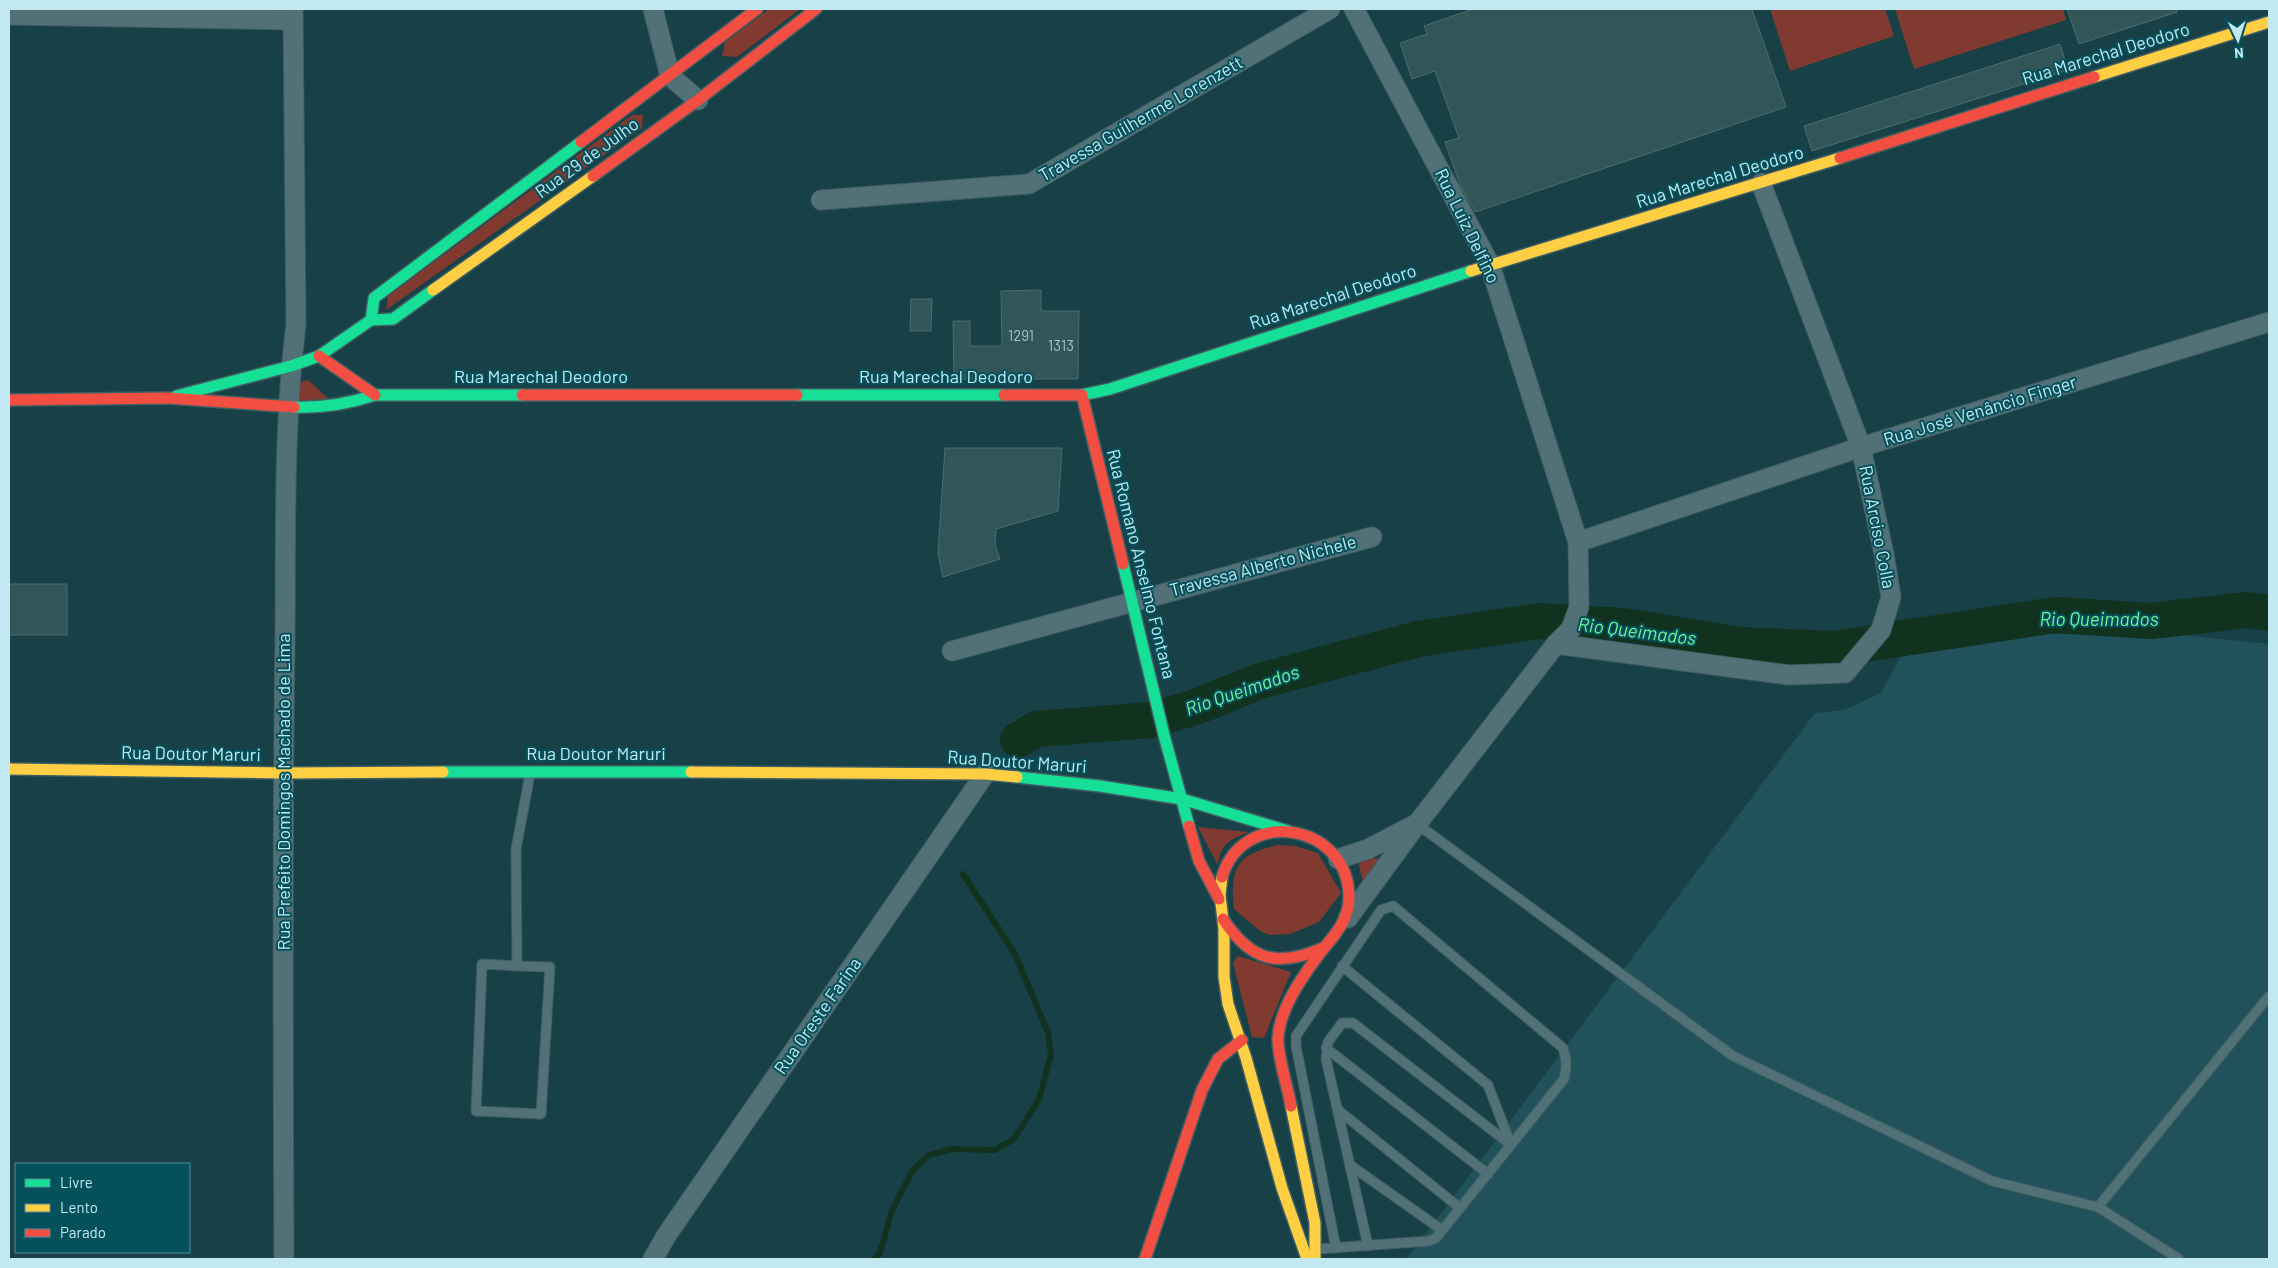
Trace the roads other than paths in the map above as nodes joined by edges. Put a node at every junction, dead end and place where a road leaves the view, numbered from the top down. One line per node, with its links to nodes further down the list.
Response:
1 (653, 9): 9 (street)
2 (757, 9): 9 (main road, Rua 29 de Julho)
3 (816, 9): 10 (main road, Rua 29 de Julho)
4 (1330, 9): 12 (street, Travessa Guilherme Lorenzett)
5 (1354, 9): 13 (street, Rua Luiz Delfino)
6 (293, 14): 7 (street); 16 (street, Rua Prefeito Domingos Machado de Lima)
7 (9, 15)
8 (2264, 21): 11 (main road, Rua Marechal Deodoro)
9 (670, 76): 10 (street); 14 (main road, Rua 29 de Julho)
10 (698, 100): 14 (main road, Rua 29 de Julho)
11 (1761, 184): 13 (main road, Rua Marechal Deodoro); 24 (street, Rua Arciso Colla)
12 (821, 200)
13 (1490, 265): 20 (main road, Rua Marechal Deodoro); 26 (street, Rua Luiz Delfino)
14 (371, 320): 17 (main road, Rua 29 de Julho)
15 (2269, 322): 24 (street, Rua José Venâncio Finger)
16 (296, 325): 17 (street); 18 (street, Rua Prefeito Domingos Machado de Lima)
17 (319, 356): 18 (main road, Rua 29 de Julho); 19 (main road)
18 (291, 366): 21 (main road, Rua Marechal Deodoro); 23 (street, Rua Prefeito Domingos Machado de Lima)
19 (375, 395): 20 (main road, Rua Marechal Deodoro); 23 (main road, Rua Marechal Deodoro)
20 (1082, 395): 27 (main road, Rua Romano Anselmo Fontana)
21 (168, 398): 22 (main road, Rua Marechal Deodoro); 23 (main road, Rua Marechal Deodoro)
22 (9, 400)
23 (290, 407): 32 (street, Rua Prefeito Domingos Machado de Lima)
24 (1861, 448): 26 (street, Rua José Venâncio Finger); 28 (street, Rua Arciso Colla)
25 (1372, 537): 27 (street, Travessa Alberto Nichele)
26 (1578, 542): 28 (street, Rua Luiz Delfino)
27 (1131, 602): 29 (street, Travessa Alberto Nichele); 34 (main road, Rua Romano Anselmo Fontana)
28 (1556, 644): 35 (street)
29 (952, 652)
30 (9, 769): 32 (main road, Rua Doutor Maruri)
31 (531, 771): 32 (main road, Rua Doutor Maruri); 33 (main road, Rua Doutor Maruri); 42 (lane)
32 (283, 773): 58 (street, Rua Prefeito Domingos Machado de Lima)
33 (985, 774): 34 (main road, Rua Doutor Maruri); 59 (street, Rua Oreste Farina)
34 (1182, 799): 36 (main road, Rua Doutor Maruri); 38 (main road)
35 (1417, 824): 37 (street); 40 (street); 52 (lane)
36 (1288, 831): 37 (main road); 38 (main road)
37 (1338, 859): 40 (main road)
38 (1219, 899): 39 (main road)
39 (1223, 919): 41 (main road); 45 (main road)
40 (1337, 933): 41 (main road)
41 (1323, 948): 57 (main road)
42 (517, 966): 42 (lane)
43 (1342, 966): 49 (lane); 49 (lane); 56 (lane)
44 (2269, 996): 52 (lane)
45 (1242, 1040): 46 (main road); 60 (main road); 61 (main road)
46 (1254, 1041)
47 (1326, 1048): 48 (lane); 49 (lane); 51 (lane)
48 (1338, 1110): 50 (lane); 53 (lane)
49 (1512, 1145): 51 (lane)
50 (1350, 1165): 54 (lane); 55 (lane)
51 (1488, 1174): 53 (lane)
52 (2098, 1207): 62 (lane)
53 (1460, 1208): 54 (lane)
54 (1442, 1230): 55 (lane)
55 (1368, 1246): 56 (lane)
56 (1336, 1248): 57 (lane)
57 (1315, 1254)
58 (284, 1259)
59 (653, 1259)
60 (1145, 1259)
61 (1307, 1259)
62 (2179, 1259)

